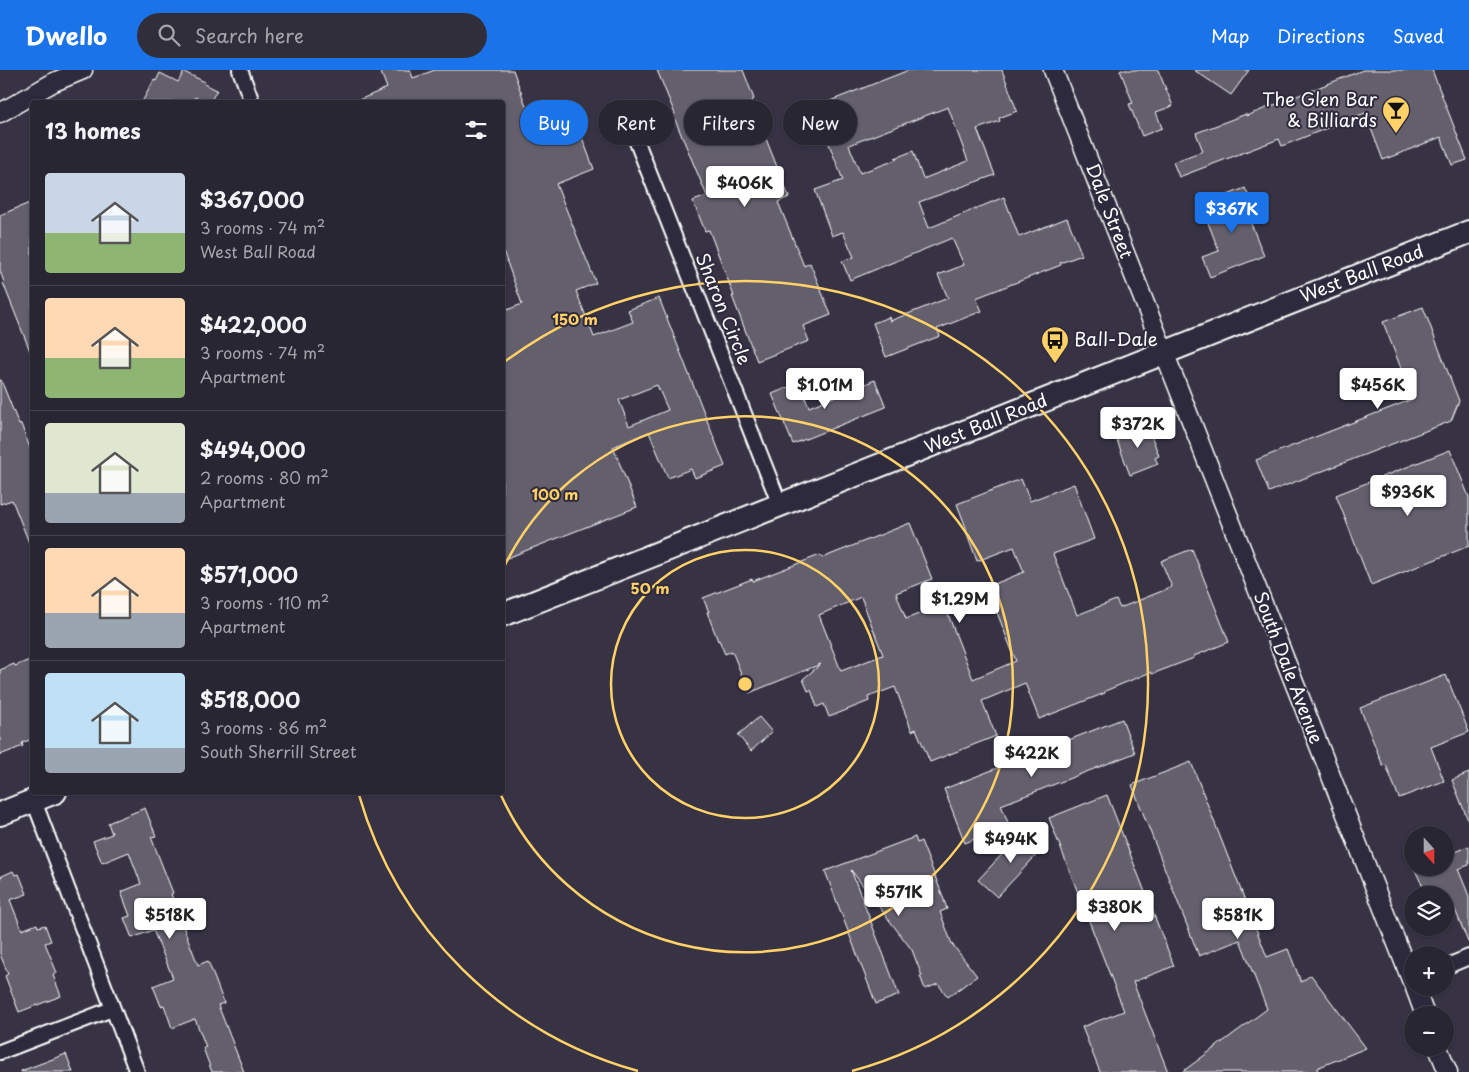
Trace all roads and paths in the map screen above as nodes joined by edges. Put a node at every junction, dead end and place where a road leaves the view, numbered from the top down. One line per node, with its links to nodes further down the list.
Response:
1 (83, 70): 5 (street)
2 (240, 70): 4 (street)
3 (1053, 70): 8 (street, Dale Street)
4 (251, 100)
5 (0, 113)
6 (637, 145): 9 (street, Sharon Circle)
7 (1469, 232): 8 (main road, West Ball Road)
8 (1164, 353): 9 (main road, West Ball Road); 14 (street, South Dale Avenue)
9 (780, 505): 10 (main road, West Ball Road)
10 (505, 614)
11 (45, 797): 12 (main road); 16 (street)
12 (0, 814)
13 (1469, 957): 15 (street)
14 (1404, 959)
15 (1454, 963)
16 (112, 1009): 17 (street); 19 (street)
17 (0, 1052)
18 (1441, 1056): 20 (street)
19 (137, 1072)
20 (1448, 1072)

